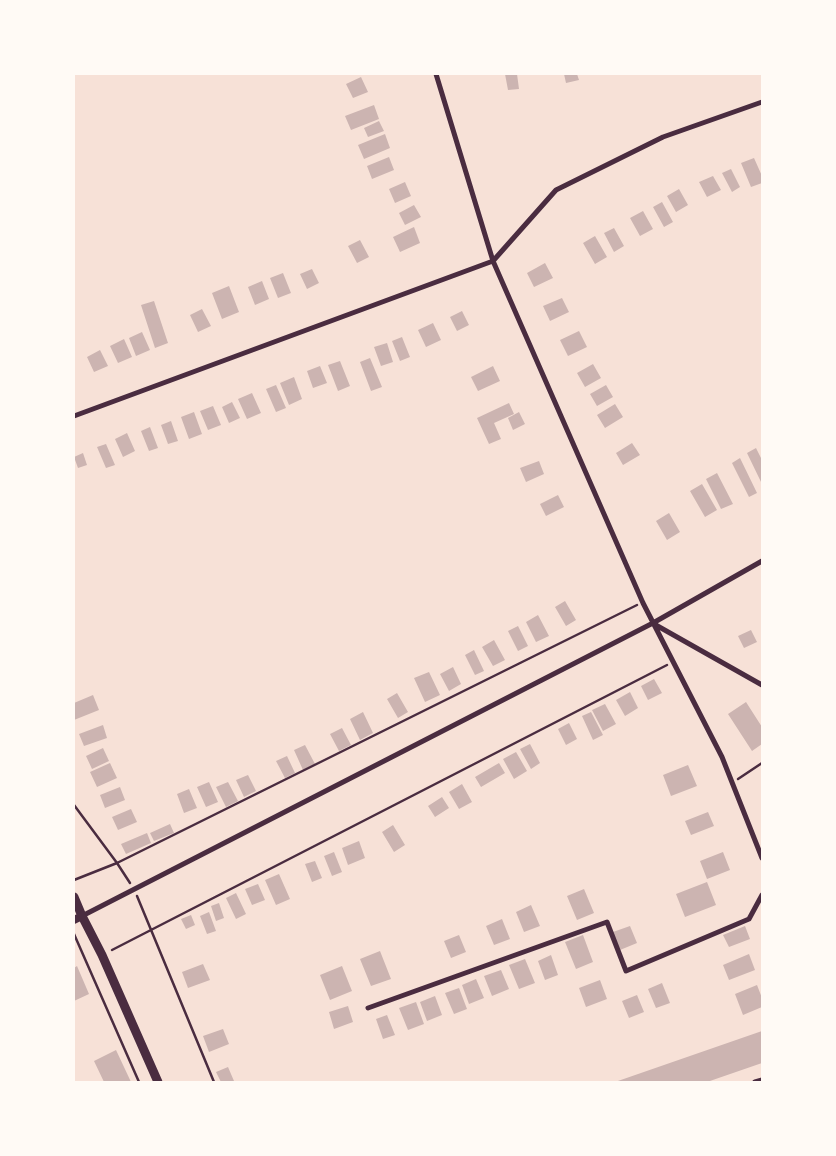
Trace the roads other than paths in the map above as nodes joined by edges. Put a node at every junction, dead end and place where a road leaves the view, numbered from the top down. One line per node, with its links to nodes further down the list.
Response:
1 (436, 74): 3 (street)
2 (762, 102): 3 (street)
3 (493, 261): 4 (street); 6 (street)
4 (74, 416)
5 (762, 561): 6 (street)
6 (653, 623): 7 (street); 8 (street); 11 (street)
7 (762, 685)
8 (762, 858)
9 (762, 895): 12 (street)
10 (74, 897): 11 (main road)
11 (78, 918): 14 (main road)
12 (368, 1008)
13 (762, 1080): 15 (street)
14 (158, 1082)
15 (756, 1082)

